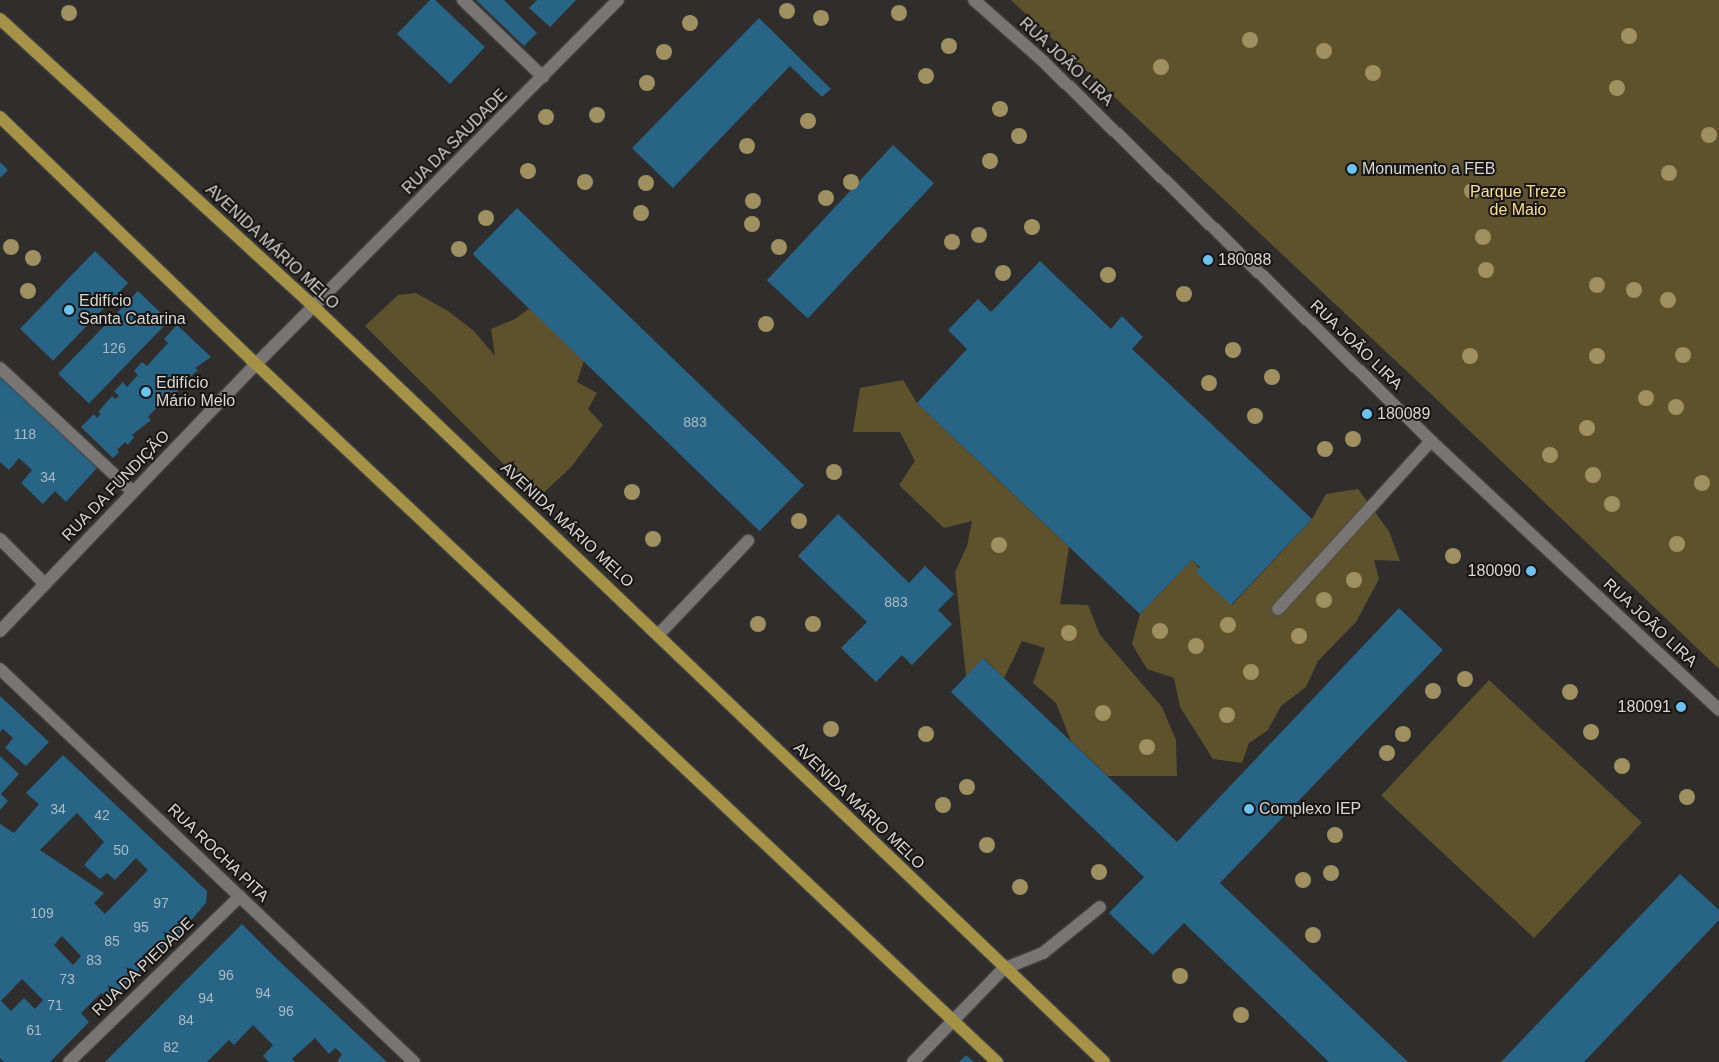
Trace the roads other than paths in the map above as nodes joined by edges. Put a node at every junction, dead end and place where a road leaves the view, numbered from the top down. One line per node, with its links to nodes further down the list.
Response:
1 (463, 0): 5 (street)
2 (618, 0): 5 (street, RUA DA SAUDADE)
3 (974, 0): 10 (street, RUA JOÃO LIRA)
4 (0, 19): 7 (main road, AVENIDA MÁRIO MELO)
5 (543, 77): 7 (street, RUA DA SAUDADE)
6 (0, 117): 8 (main road)
7 (313, 306): 8 (street, RUA DA SAUDADE); 17 (main road, AVENIDA MÁRIO MELO)
8 (256, 364): 11 (street, RUA DA FUNDIÇÃO); 23 (main road)
9 (0, 368): 11 (street)
10 (1431, 442): 15 (street); 19 (street, RUA JOÃO LIRA)
11 (132, 491): 14 (street, RUA DA FUNDIÇÃO)
12 (0, 539): 14 (street)
13 (748, 541): 17 (street)
14 (44, 584): 16 (street, RUA DA FUNDIÇÃO)
15 (1278, 609)
16 (0, 631)
17 (659, 634): 22 (main road, AVENIDA MÁRIO MELO)
18 (0, 669): 20 (street, RUA ROCHA PITA)
19 (1719, 710)
20 (240, 896): 24 (street, RUA ROCHA PITA); 25 (street, RUA DA PIEDADE)
21 (1100, 907): 22 (street)
22 (1003, 969): 23 (street); 28 (main road, AVENIDA MÁRIO MELO)
23 (954, 1022): 26 (street); 27 (main road)
24 (410, 1061)
25 (69, 1062)
26 (913, 1062)
27 (997, 1062)
28 (1104, 1062)

